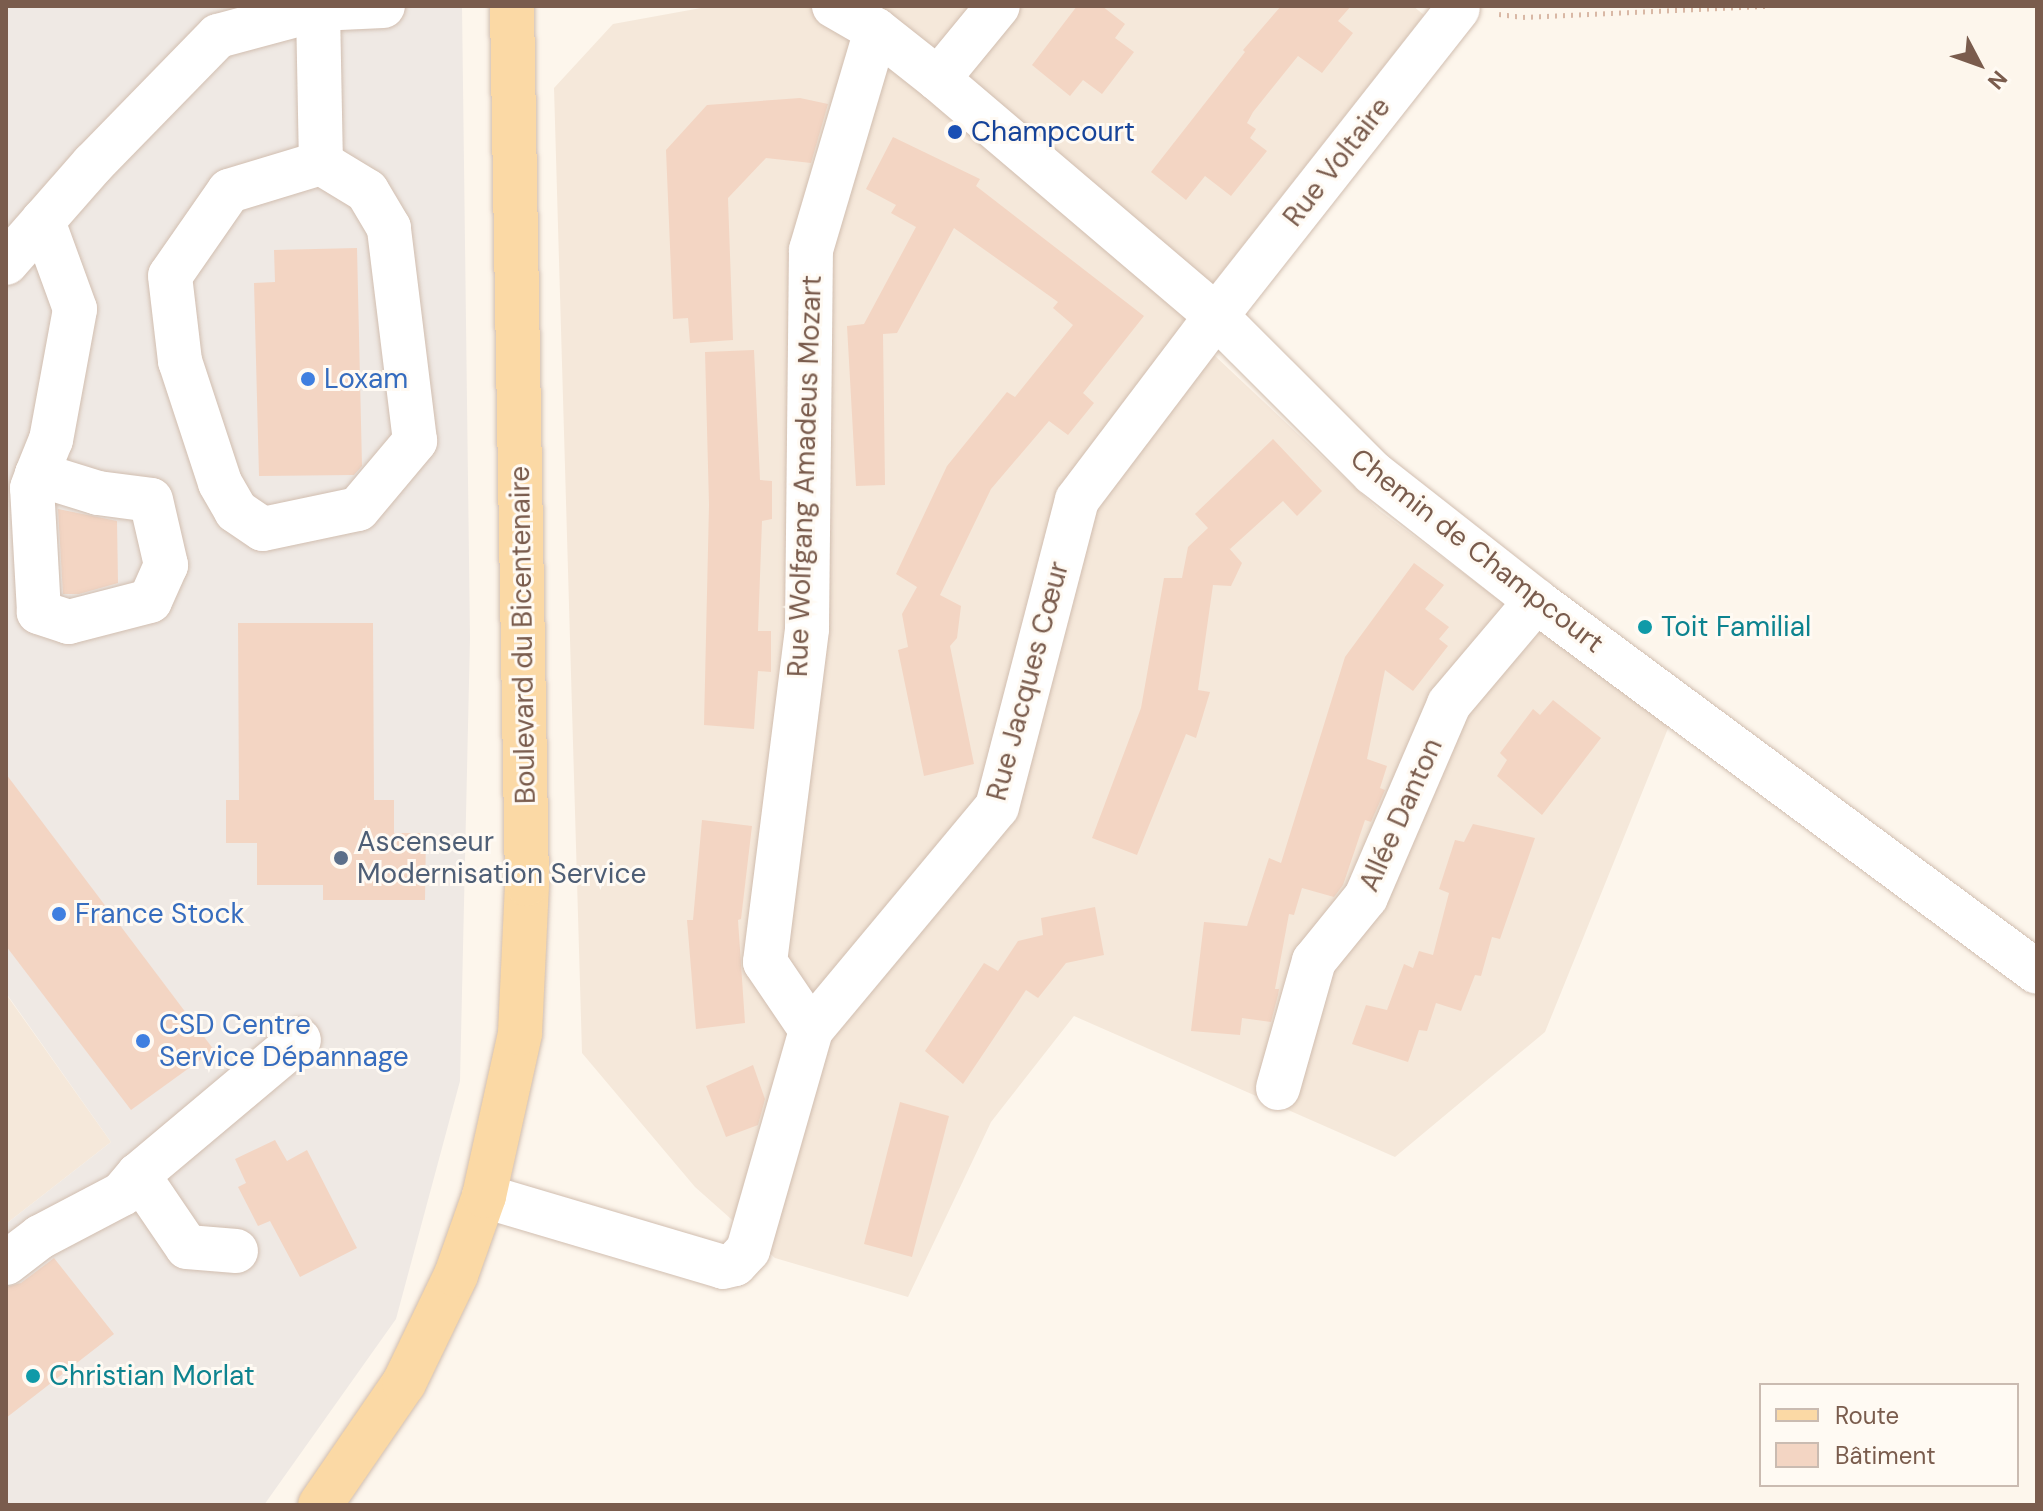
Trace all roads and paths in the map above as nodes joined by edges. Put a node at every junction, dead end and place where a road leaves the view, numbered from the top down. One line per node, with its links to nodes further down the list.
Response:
1 (383, 6): 6 (street)
2 (512, 6): 21 (main road, Boulevard du Bicentenaire)
3 (834, 6): 8 (street, Chemin de Champcourt)
4 (998, 6): 9 (street)
5 (1769, 6): 7 (path)
6 (318, 9): 10 (street); 11 (street)
7 (1458, 9): 13 (street, Rue Voltaire)
8 (876, 30): 9 (street, Chemin de Champcourt); 17 (street, Rue Wolfgang Amadeus Mozart)
9 (938, 79): 13 (street, Chemin de Champcourt)
10 (321, 163): 10 (street)
11 (43, 221): 12 (street); 14 (street)
12 (6, 263)
13 (1216, 316): 15 (street, Chemin de Champcourt); 17 (street, Rue Jacques Cœur)
14 (37, 474)
15 (1536, 601): 16 (street, Chemin de Champcourt); 19 (street, Allée Danton)
16 (2037, 972)
17 (811, 1030): 21 (street)
18 (299, 1040): 20 (street)
19 (1278, 1088)
20 (138, 1175): 22 (street); 23 (street)
21 (484, 1196): 24 (main road, Boulevard du Bicentenaire)
22 (236, 1251)
23 (6, 1263)
24 (320, 1505)

